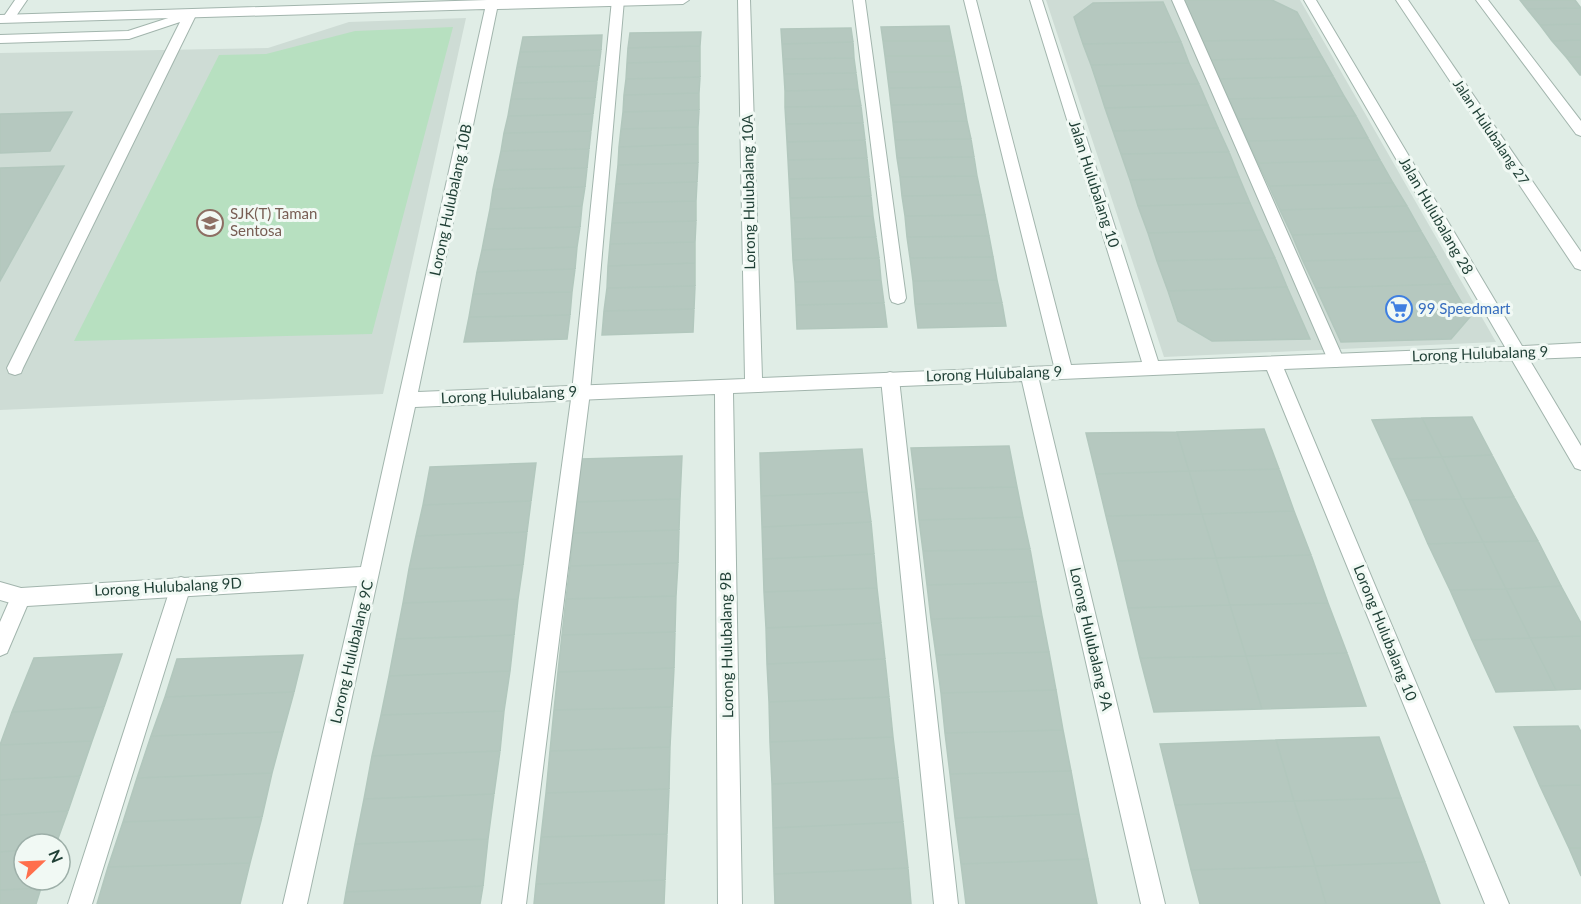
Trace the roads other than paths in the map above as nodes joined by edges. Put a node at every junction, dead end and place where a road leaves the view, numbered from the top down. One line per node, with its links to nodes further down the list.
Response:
1 (21, 0): 17 (street)
2 (255, 0): 15 (street)
3 (683, 0): 12 (street)
4 (744, 0): 31 (street, Lorong Hulubalang 10A)
5 (859, 0): 21 (street)
6 (970, 0): 28 (street)
7 (1036, 0): 27 (street, Jalan Hulubalang 10)
8 (1178, 0): 24 (street)
9 (1310, 0): 23 (street, Jalan Hulubalang 28)
10 (1402, 0): 20 (street, Jalan Hulubalang 27)
11 (1482, 0): 19 (street)
12 (618, 1): 13 (street); 33 (street)
13 (493, 3): 14 (street); 34 (street, Lorong Hulubalang 10B)
14 (375, 5): 15 (street)
15 (249, 13): 16 (street)
16 (190, 15): 17 (street); 18 (street); 26 (street)
17 (4, 19)
18 (0, 39)
19 (1581, 131)
20 (1581, 264)
21 (898, 298)
22 (1581, 350): 23 (street, Lorong Hulubalang 9)
23 (1516, 352): 24 (street, Lorong Hulubalang 9); 35 (street, Jalan Hulubalang 28)
24 (1336, 360): 25 (street, Lorong Hulubalang 9)
25 (1273, 363): 27 (street, Lorong Hulubalang 9); 47 (street, Lorong Hulubalang 10)
26 (15, 368)
27 (1152, 368): 28 (street, Lorong Hulubalang 9)
28 (1065, 371): 29 (street, Lorong Hulubalang 9)
29 (1029, 373): 30 (street, Lorong Hulubalang 9); 46 (street, Lorong Hulubalang 9A)
30 (890, 379): 31 (street, Lorong Hulubalang 9); 45 (street)
31 (754, 385): 32 (street, Lorong Hulubalang 9)
32 (724, 386): 33 (street, Lorong Hulubalang 9); 44 (street, Lorong Hulubalang 9B)
33 (581, 392): 34 (street, Lorong Hulubalang 9); 43 (street)
34 (408, 399): 36 (street, Lorong Hulubalang 9C)
35 (1581, 462)
36 (368, 576): 37 (street, Lorong Hulubalang 9D); 42 (street, Lorong Hulubalang 9C)
37 (181, 586): 39 (street, Lorong Hulubalang 9D); 41 (street)
38 (0, 591): 39 (street, Lorong Hulubalang 9D)
39 (21, 597): 40 (street)
40 (0, 646)
41 (80, 904)
42 (295, 904)
43 (514, 904)
44 (730, 904)
45 (946, 904)
46 (1153, 904)
47 (1497, 904)

